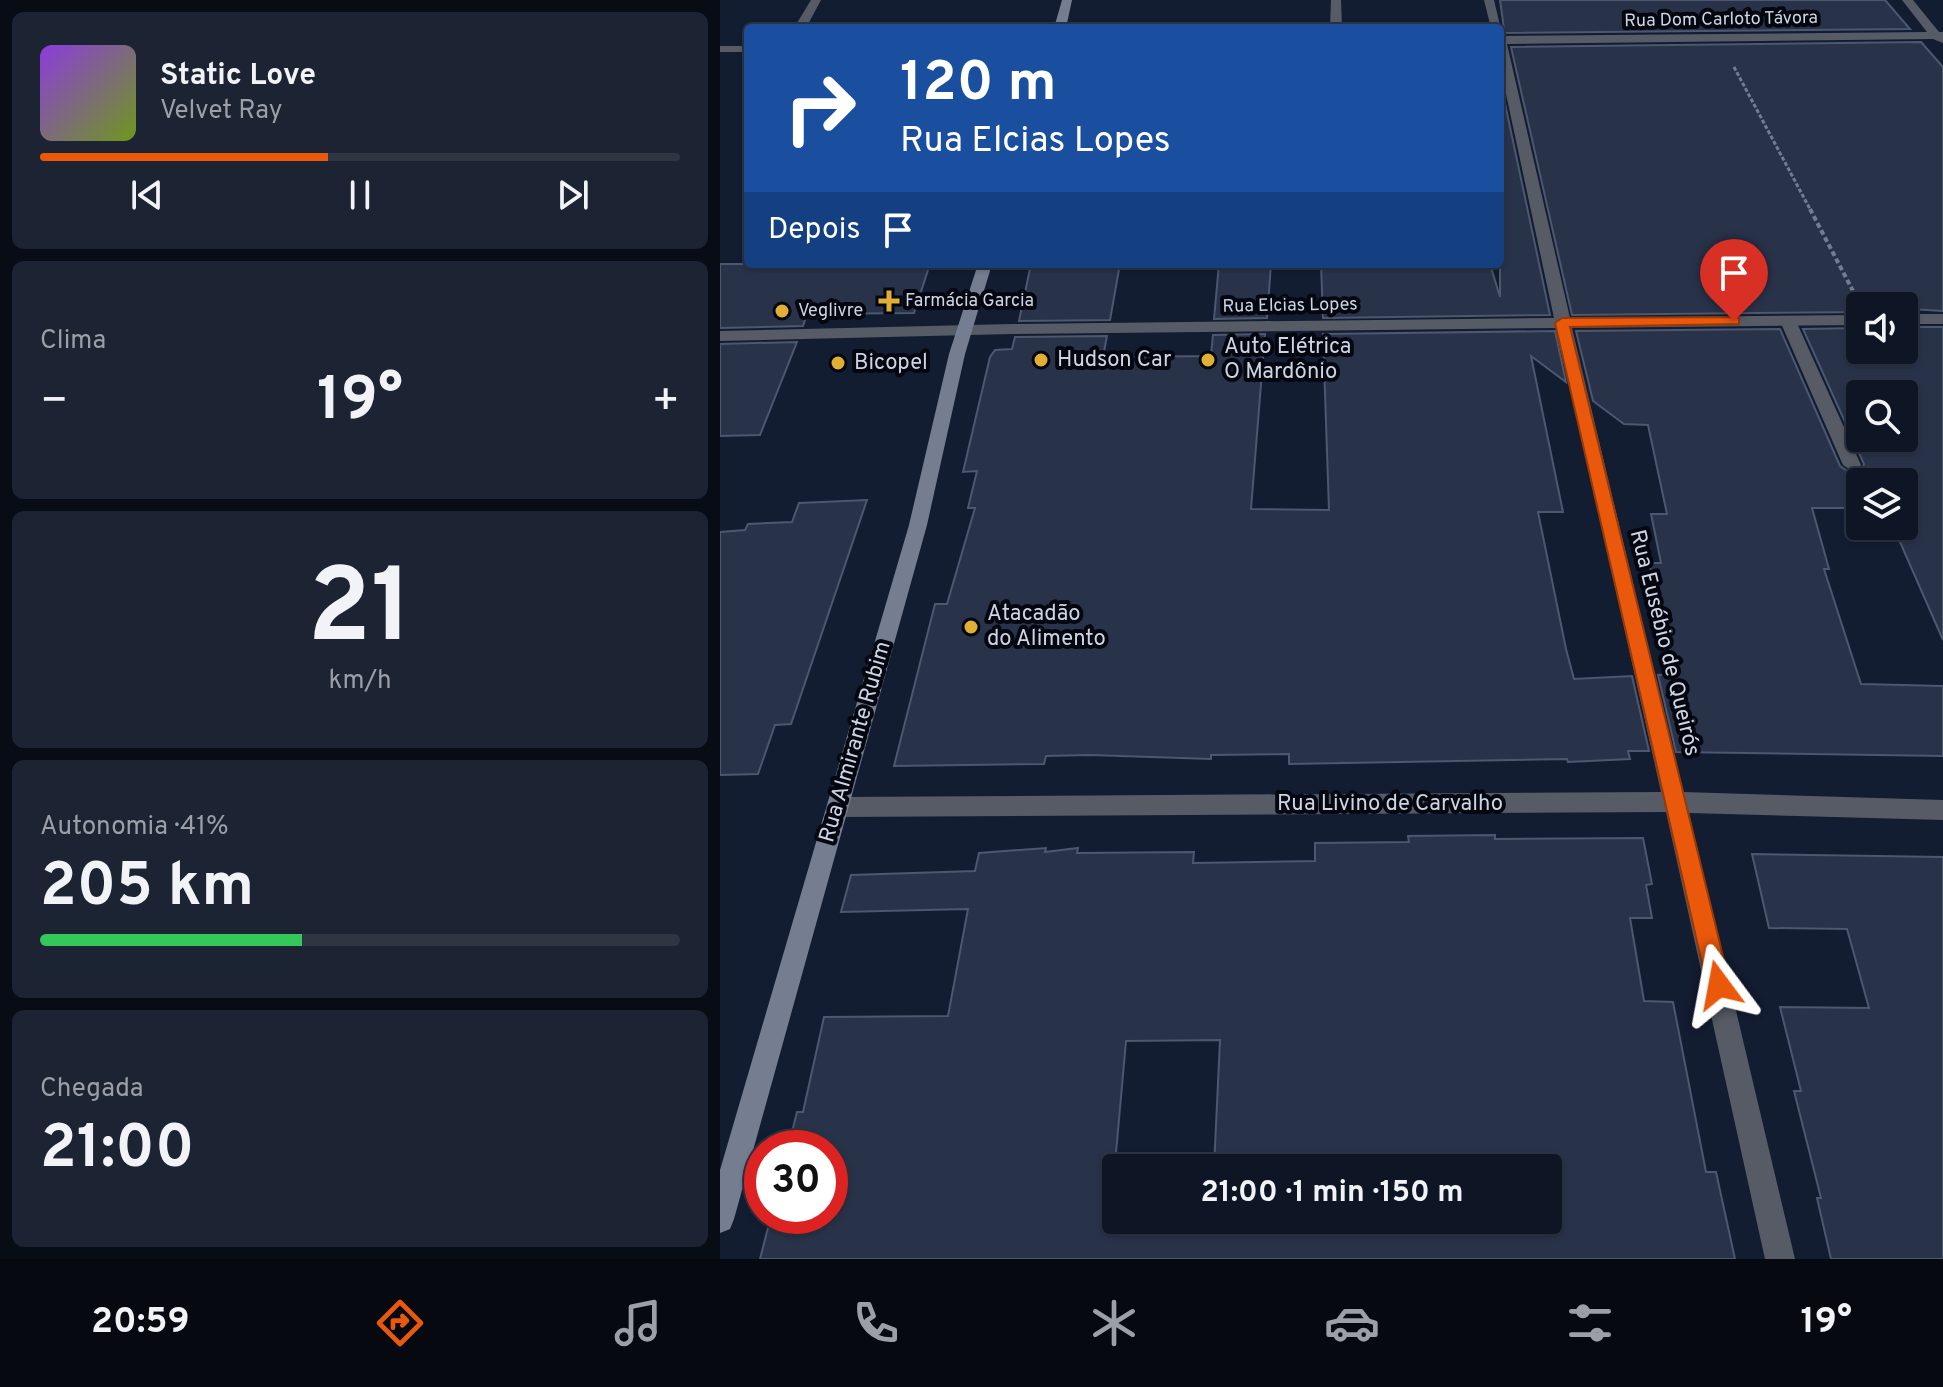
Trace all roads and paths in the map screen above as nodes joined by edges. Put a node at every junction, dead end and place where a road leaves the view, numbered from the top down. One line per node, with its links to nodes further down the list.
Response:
1 (816, 0): 6 (street)
2 (1067, 0): 7 (main road)
3 (1336, 0): 8 (street)
4 (1489, 0): 9 (street)
5 (1907, 0): 11 (street)
6 (802, 24)
7 (1061, 24)
8 (1336, 24)
9 (1496, 24)
10 (1718, 38): 11 (street, Rua Dom Carloto Távora); 12 (street, Rua Dom Carloto Távora); 17 (path)
11 (1940, 38)
12 (1504, 41)
13 (720, 49): 14 (street)
14 (744, 49)
15 (1504, 59): 22 (street, Rua Eusébio de Queirós)
16 (984, 268): 23 (main road, Rua Almirante Rubim)
17 (1854, 292)
18 (1918, 319): 19 (street)
19 (1943, 319)
20 (1846, 320): 21 (street, Rua Elcias Lopes)
21 (1788, 321): 22 (street, Rua Elcias Lopes); 25 (street)
22 (1562, 323): 23 (street, Rua Elcias Lopes); 26 (street, Rua Eusébio de Queirós)
23 (964, 330): 24 (street, Rua Elcias Lopes); 27 (main road, Rua Almirante Rubim)
24 (720, 336)
25 (1852, 465)
26 (1677, 802): 27 (street, Rua Livino de Carvalho); 28 (street, Rua Livino de Carvalho); 30 (street, Rua Eusébio de Queirós)
27 (838, 807): 29 (main road, Rua Almirante Rubim)
28 (1943, 810)
29 (720, 1219)
30 (1780, 1259)

